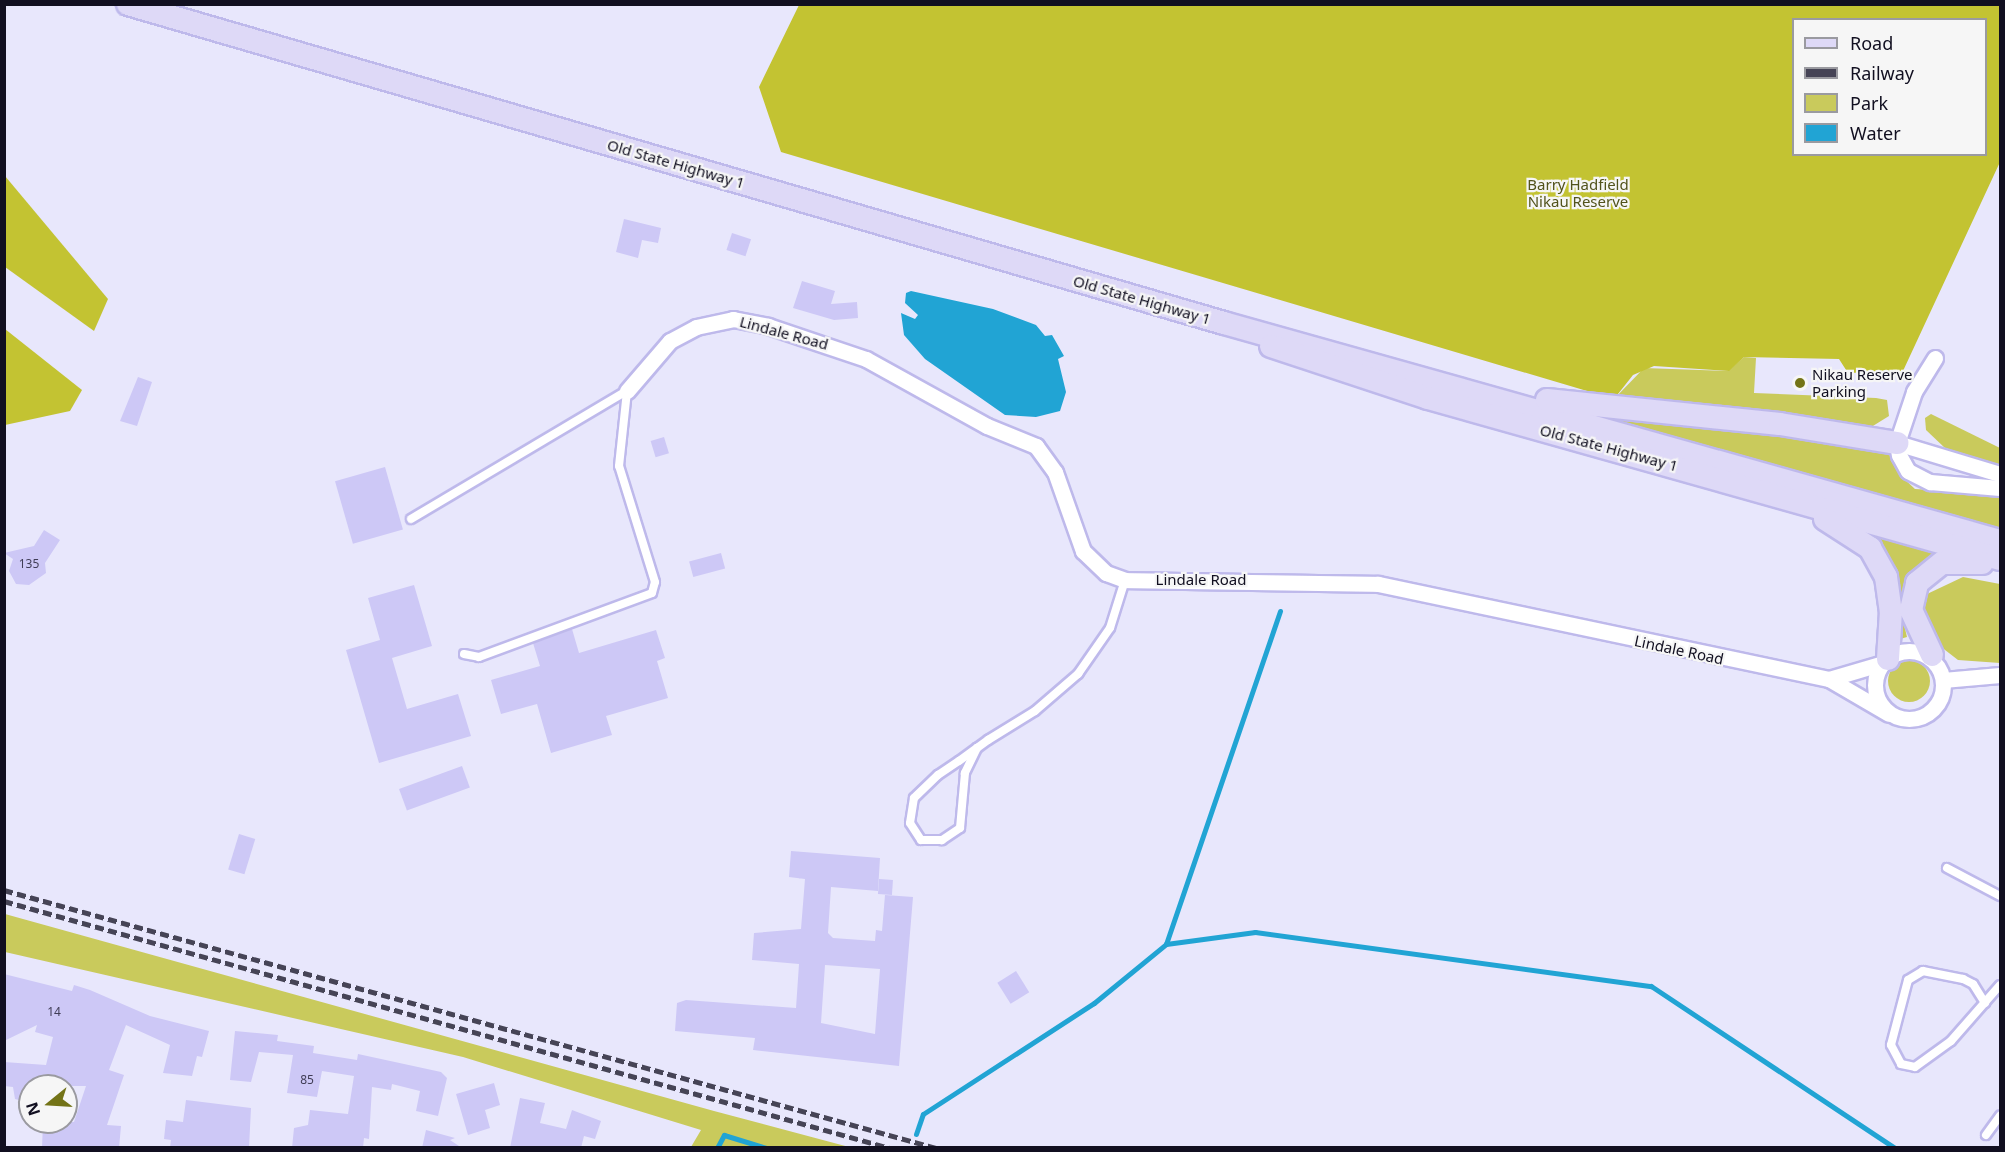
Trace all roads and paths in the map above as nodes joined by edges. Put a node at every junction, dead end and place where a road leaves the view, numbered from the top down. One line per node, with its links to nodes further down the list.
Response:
1 (128, 4): 2 (main road, Old State Highway 1)
2 (1224, 323): 4 (main road, Old State Highway 1); 6 (main road, Old State Highway 1)
3 (1935, 358): 7 (street)
4 (1439, 381): 7 (main road); 11 (main road, Old State Highway 1)
5 (627, 391): 10 (lane); 14 (street, Lindale Road); 15 (lane)
6 (1468, 409): 12 (main road, Old State Highway 1); 17 (main road)
7 (1897, 443): 8 (street); 9 (street)
8 (2001, 474)
9 (2001, 488)
10 (411, 519)
11 (2001, 541)
12 (2001, 559)
13 (2001, 568): 16 (main road)
14 (1125, 579): 19 (street, Lindale Road); 22 (lane)
15 (464, 654)
16 (1932, 655): 17 (street); 20 (street)
17 (1885, 661): 19 (street); 21 (street)
18 (2001, 675): 20 (street)
19 (1829, 680): 21 (street, Lindale Road)
20 (1943, 680): 21 (street)
21 (1889, 714)
22 (977, 748): 22 (lane)
23 (1947, 868): 24 (lane)
24 (2001, 896)
25 (2001, 985): 26 (lane)
26 (1985, 1003): 26 (lane)
27 (2001, 1116): 28 (lane)
28 (1986, 1135)

